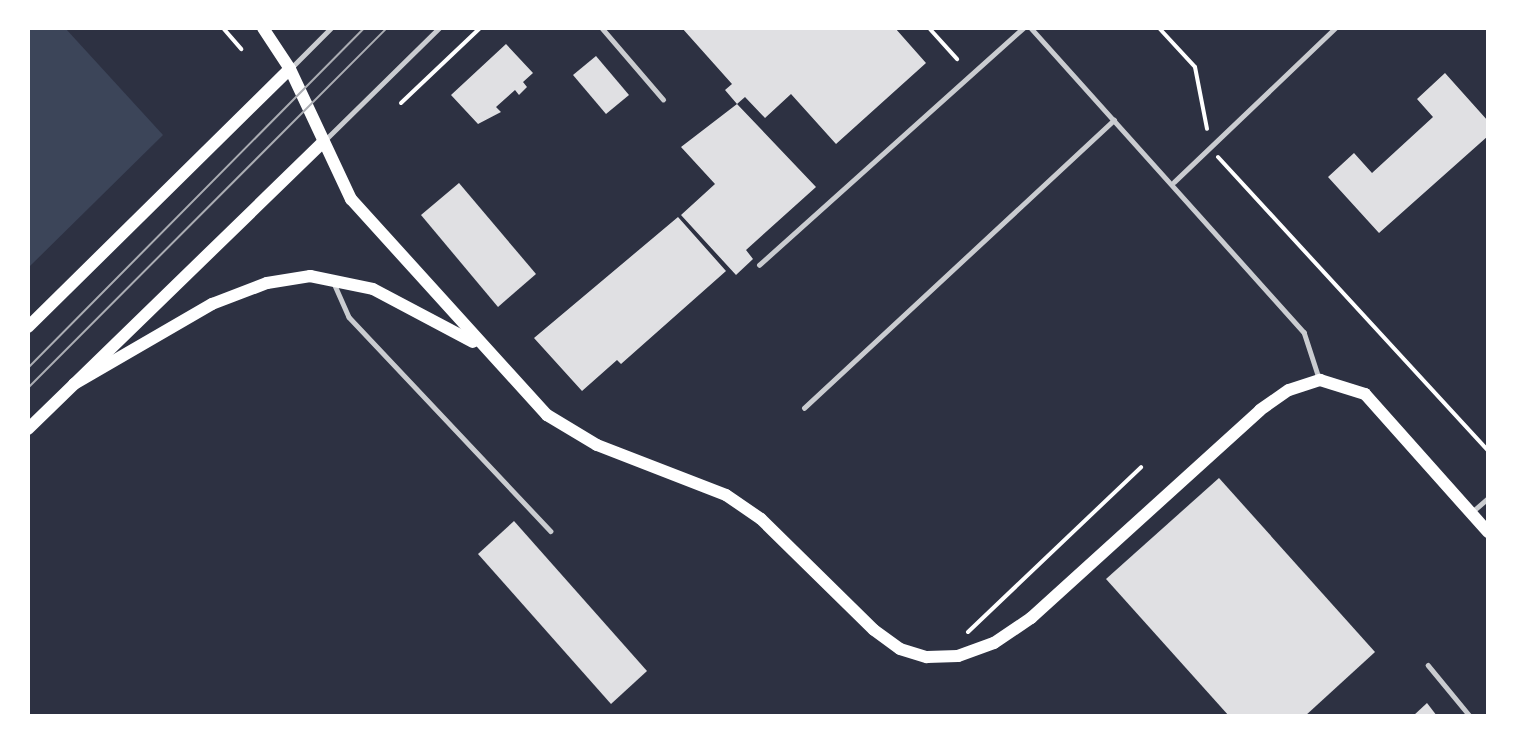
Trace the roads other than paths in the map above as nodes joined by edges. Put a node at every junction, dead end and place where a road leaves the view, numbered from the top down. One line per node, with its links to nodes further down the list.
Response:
1 (263, 28): 8 (main road)
2 (331, 28): 8 (lane)
3 (439, 28): 11 (lane)
4 (602, 28): 9 (lane)
5 (1023, 28): 13 (lane)
6 (1031, 28): 10 (lane)
7 (1335, 28): 12 (lane)
8 (290, 69): 11 (main road); 15 (main road)
9 (663, 99)
10 (1114, 120): 12 (lane); 19 (lane)
11 (322, 143): 16 (main road); 18 (main road)
12 (1174, 182): 17 (lane)
13 (759, 265)
14 (332, 278): 16 (main road); 18 (main road); 23 (lane)
15 (28, 327)
16 (486, 351): 17 (main road)
17 (1320, 380): 22 (main road)
18 (74, 384): 20 (main road)
19 (804, 408)
20 (28, 429)
21 (1488, 498): 22 (lane)
22 (1471, 513): 24 (main road)
23 (551, 531)
24 (1488, 532)
25 (1428, 665): 26 (lane)
26 (1470, 716)

